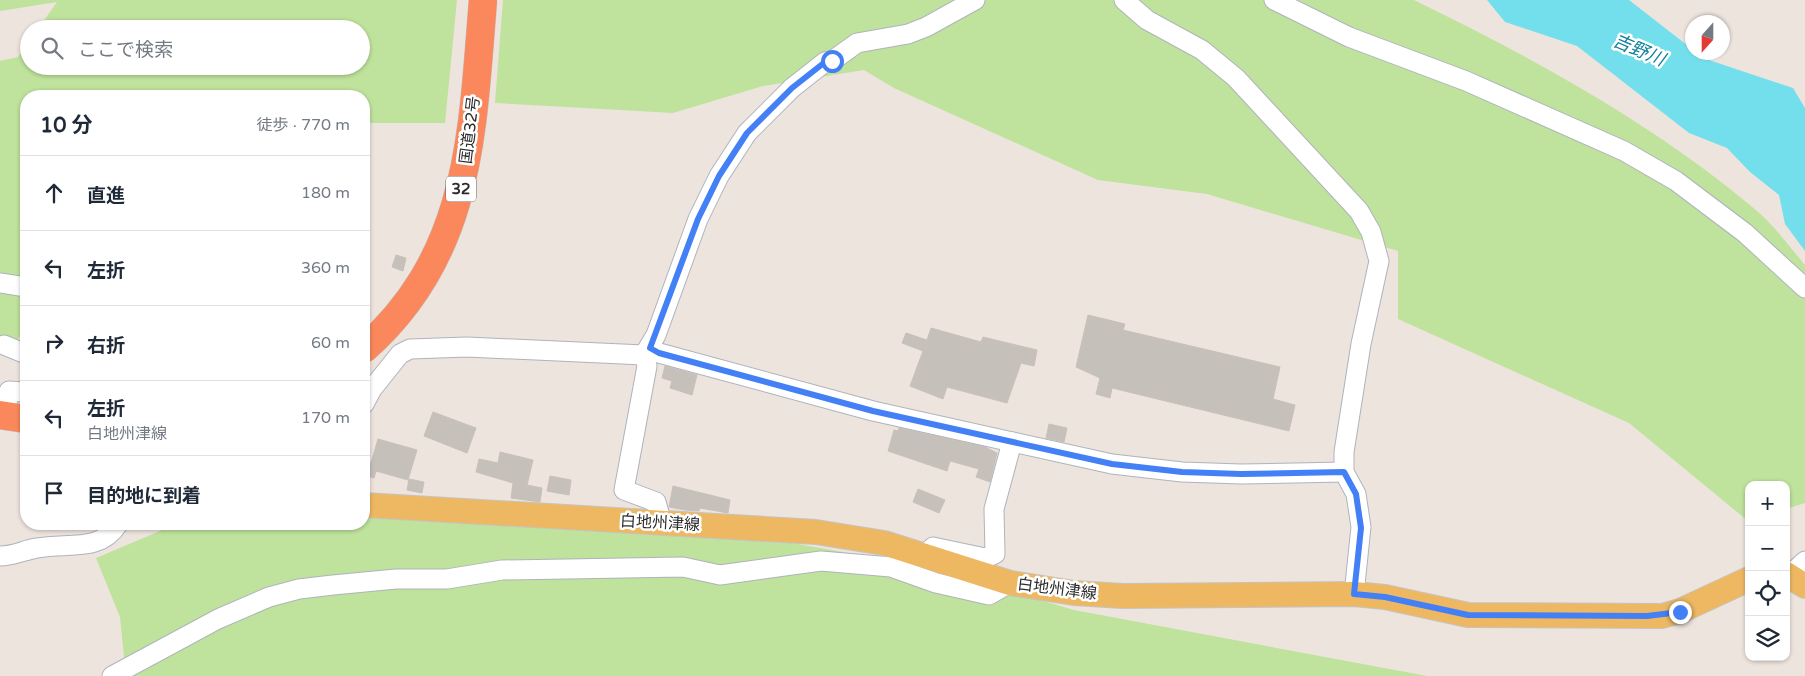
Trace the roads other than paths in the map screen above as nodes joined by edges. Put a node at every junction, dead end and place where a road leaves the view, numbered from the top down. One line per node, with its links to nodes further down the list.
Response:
1 (483, 0): 8 (highway, 国道32号 / 32, bridge)
2 (975, 0): 12 (street)
3 (1124, 0): 18 (street)
4 (1274, 0): 7 (street)
5 (0, 283): 6 (street)
6 (20, 286)
7 (1805, 288)
8 (370, 343)
9 (4, 345): 11 (street)
10 (370, 345): 13 (street)
11 (20, 352)
12 (647, 352): 13 (street); 17 (street); 20 (street)
13 (400, 354): 15 (street)
14 (20, 392): 16 (street)
15 (370, 393)
16 (10, 416)
17 (1012, 442): 18 (street); 22 (street)
18 (1344, 472): 26 (street)
19 (370, 505): 20 (main road, 白地州津線)
20 (662, 523): 22 (main road, 白地州津線)
21 (114, 530): 23 (street)
22 (924, 554): 25 (main road, 白地州津線)
23 (0, 556)
24 (1745, 581): 26 (main road, 白地州津線)
25 (1010, 583): 26 (main road, 白地州津線); 27 (street)
26 (1354, 594)
27 (112, 676)

